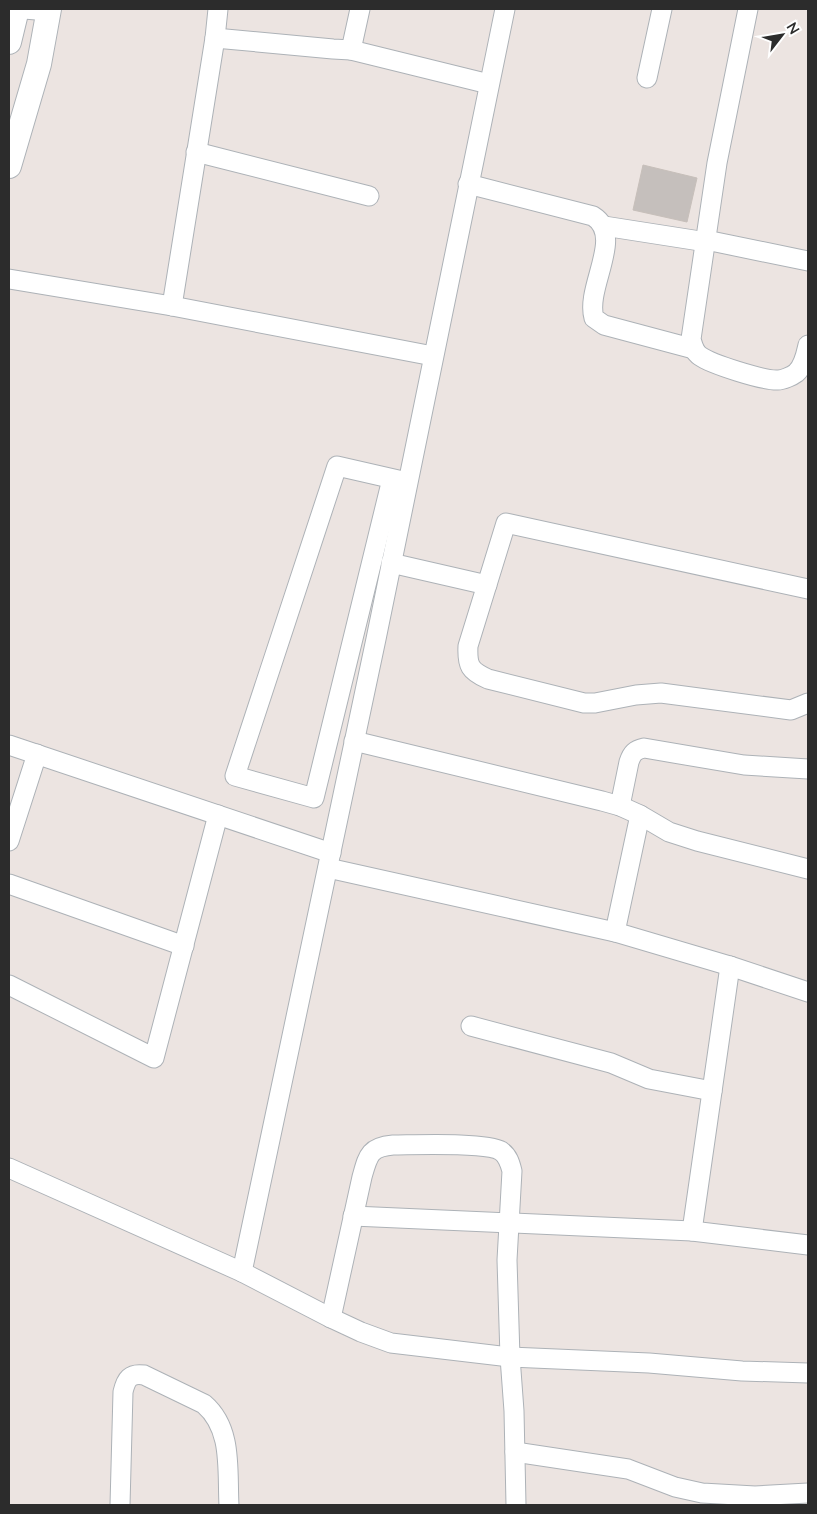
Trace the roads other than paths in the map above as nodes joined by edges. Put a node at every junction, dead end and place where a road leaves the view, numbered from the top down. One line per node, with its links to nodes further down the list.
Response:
1 (17, 9): 10 (street)
2 (24, 9): 8 (street)
3 (218, 9): 9 (street)
4 (360, 9): 11 (street)
5 (504, 9): 13 (street)
6 (662, 9): 12 (street)
7 (748, 9): 19 (street)
8 (49, 10): 15 (street)
9 (214, 38): 11 (street); 14 (street)
10 (9, 42)
11 (350, 50): 13 (street)
12 (647, 78)
13 (489, 84): 16 (street)
14 (196, 152): 17 (street); 22 (street)
15 (9, 166)
16 (468, 184): 18 (street); 25 (street)
17 (369, 196)
18 (604, 226): 19 (street); 24 (street)
19 (706, 240): 20 (street); 24 (street)
20 (808, 260)
21 (9, 279): 22 (street)
22 (172, 306): 25 (street)
23 (808, 344): 24 (street)
24 (694, 349)
25 (433, 356): 26 (street)
26 (400, 480): 27 (street); 30 (street); 30 (street)
27 (391, 563): 28 (street); 31 (street)
28 (487, 585): 29 (street); 32 (street)
29 (808, 589)
30 (354, 634): 31 (street)
31 (376, 640): 33 (street)
32 (808, 703)
33 (354, 741): 37 (street); 41 (street)
34 (9, 745): 35 (street)
35 (37, 754): 38 (street); 40 (street)
36 (808, 769): 37 (street)
37 (620, 806): 39 (street)
38 (218, 815): 41 (street); 45 (street)
39 (640, 815): 42 (street); 44 (street)
40 (9, 841)
41 (330, 860): 44 (street); 56 (street)
42 (808, 869)
43 (9, 884): 45 (street)
44 (615, 932): 46 (street)
45 (184, 946): 47 (street)
46 (730, 966): 48 (street); 50 (street)
47 (9, 985)
48 (808, 992)
49 (471, 1026): 50 (street)
50 (712, 1092): 54 (street)
51 (9, 1168): 56 (street)
52 (353, 1216): 53 (street); 53 (street); 57 (street)
53 (510, 1222): 54 (street); 58 (street)
54 (692, 1231): 55 (street)
55 (808, 1244)
56 (242, 1272): 57 (street)
57 (331, 1318): 58 (street)
58 (510, 1357): 59 (street); 60 (street)
59 (808, 1372)
60 (515, 1452): 61 (street); 64 (street)
61 (808, 1493)
62 (120, 1505): 63 (street)
63 (228, 1505)
64 (516, 1505)

